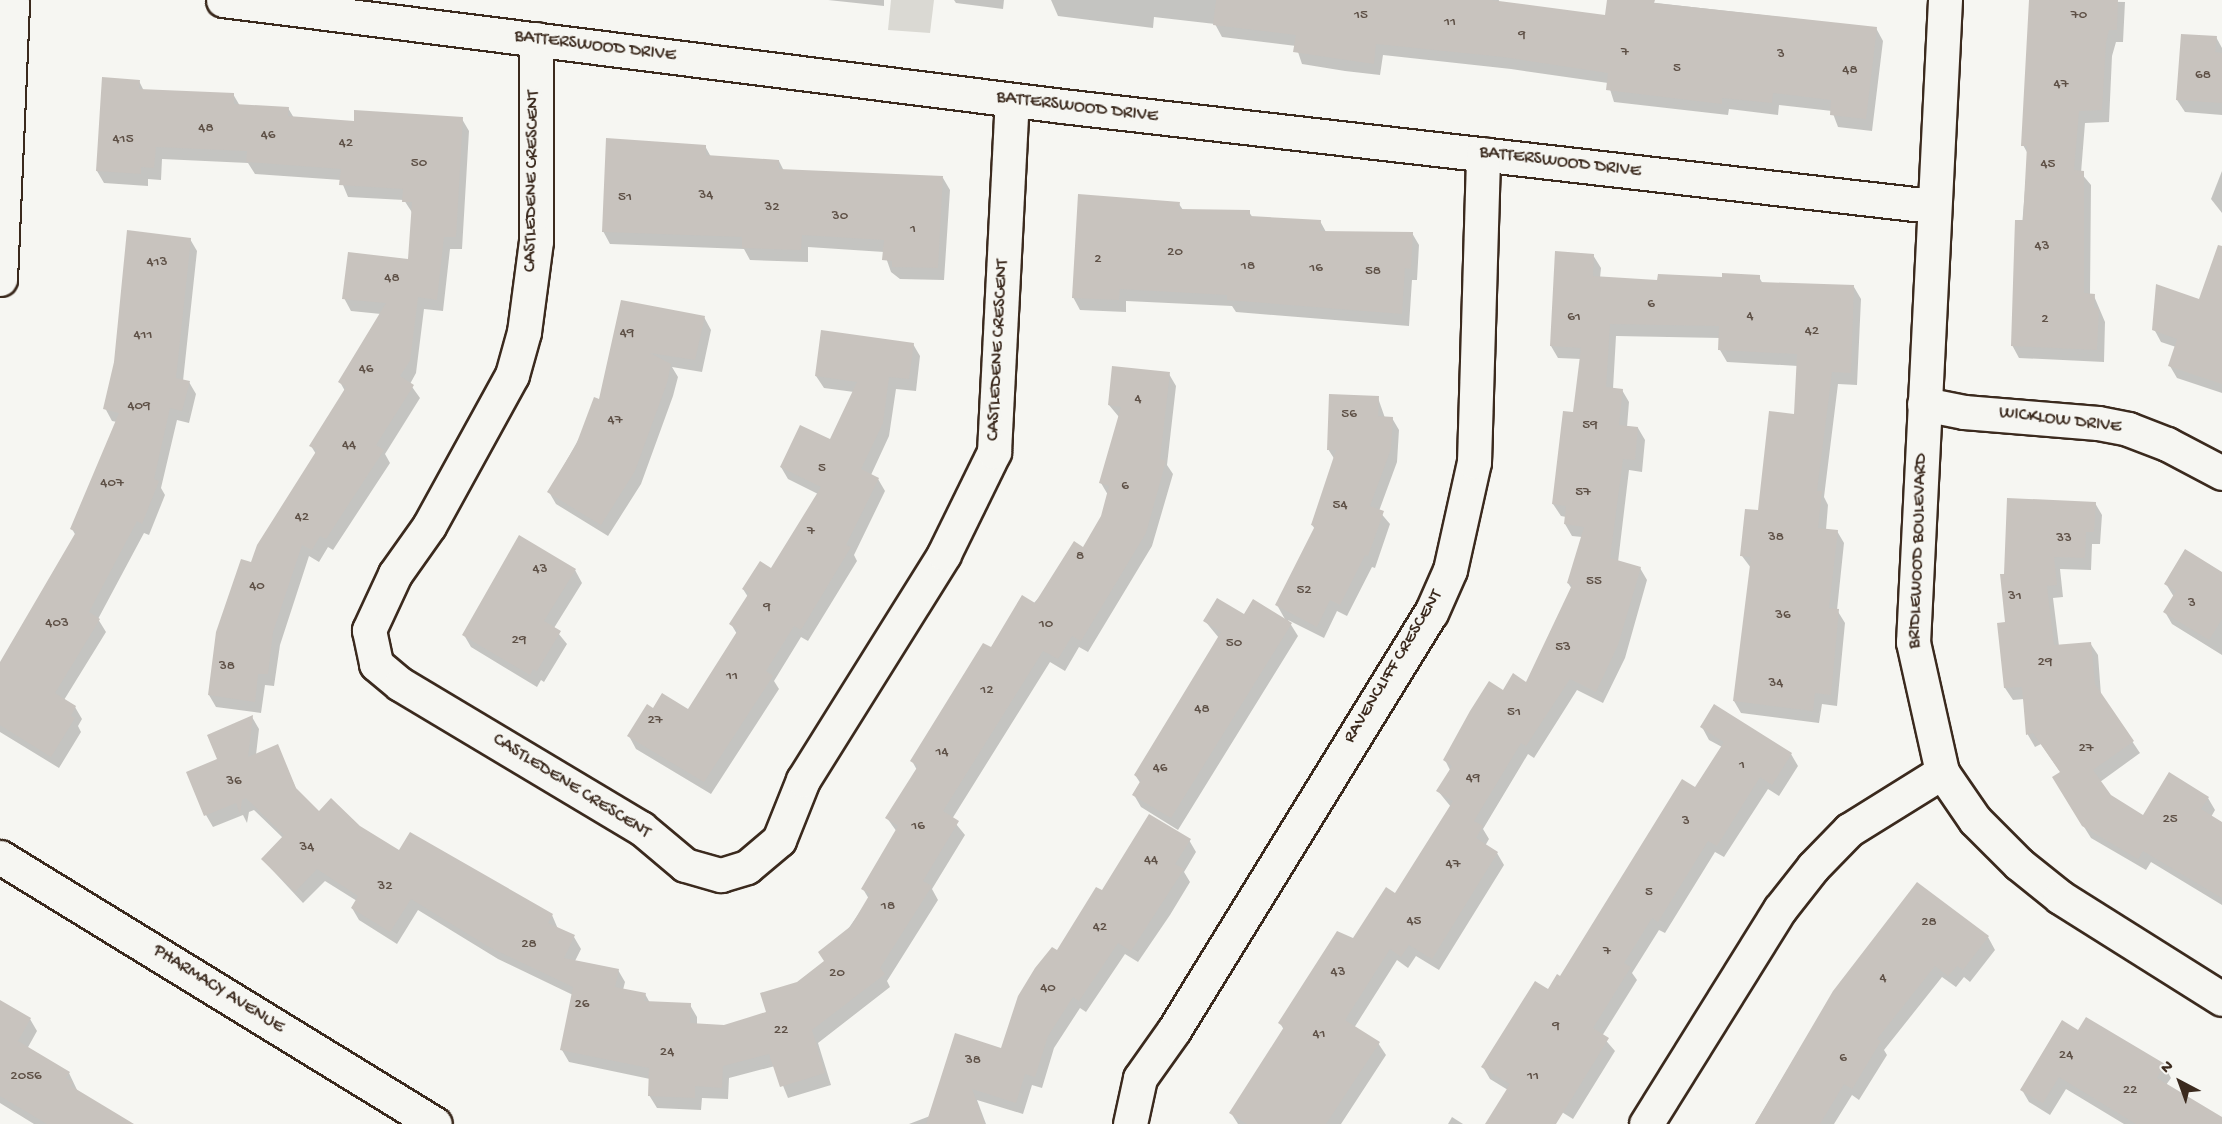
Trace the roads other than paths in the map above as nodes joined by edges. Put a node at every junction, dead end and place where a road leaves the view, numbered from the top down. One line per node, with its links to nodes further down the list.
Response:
1 (12, 0): 8 (street)
2 (223, 0): 4 (street, BATTERSWOOD DRIVE)
3 (1945, 0): 7 (street, BRIDLEWOOD BOULEVARD)
4 (536, 39): 5 (street, BATTERSWOOD DRIVE); 5 (street, CASTLEDENE CRESCENT)
5 (1011, 100): 6 (street, BATTERSWOOD DRIVE)
6 (1483, 154): 7 (street, BATTERSWOOD DRIVE); 15 (street, RAVENCLIFF CRESCENT)
7 (1932, 206): 9 (street, BRIDLEWOOD BOULEVARD)
8 (0, 279)
9 (1924, 404): 10 (street, WICKLOW DRIVE); 11 (street, BRIDLEWOOD BOULEVARD)
10 (2222, 473)
11 (1942, 772): 13 (street, BRIDLEWOOD BOULEVARD); 16 (street)
12 (0, 856): 14 (street, PHARMACY AVENUE)
13 (2222, 999)
14 (435, 1124)
15 (1130, 1124)
16 (1646, 1124)

